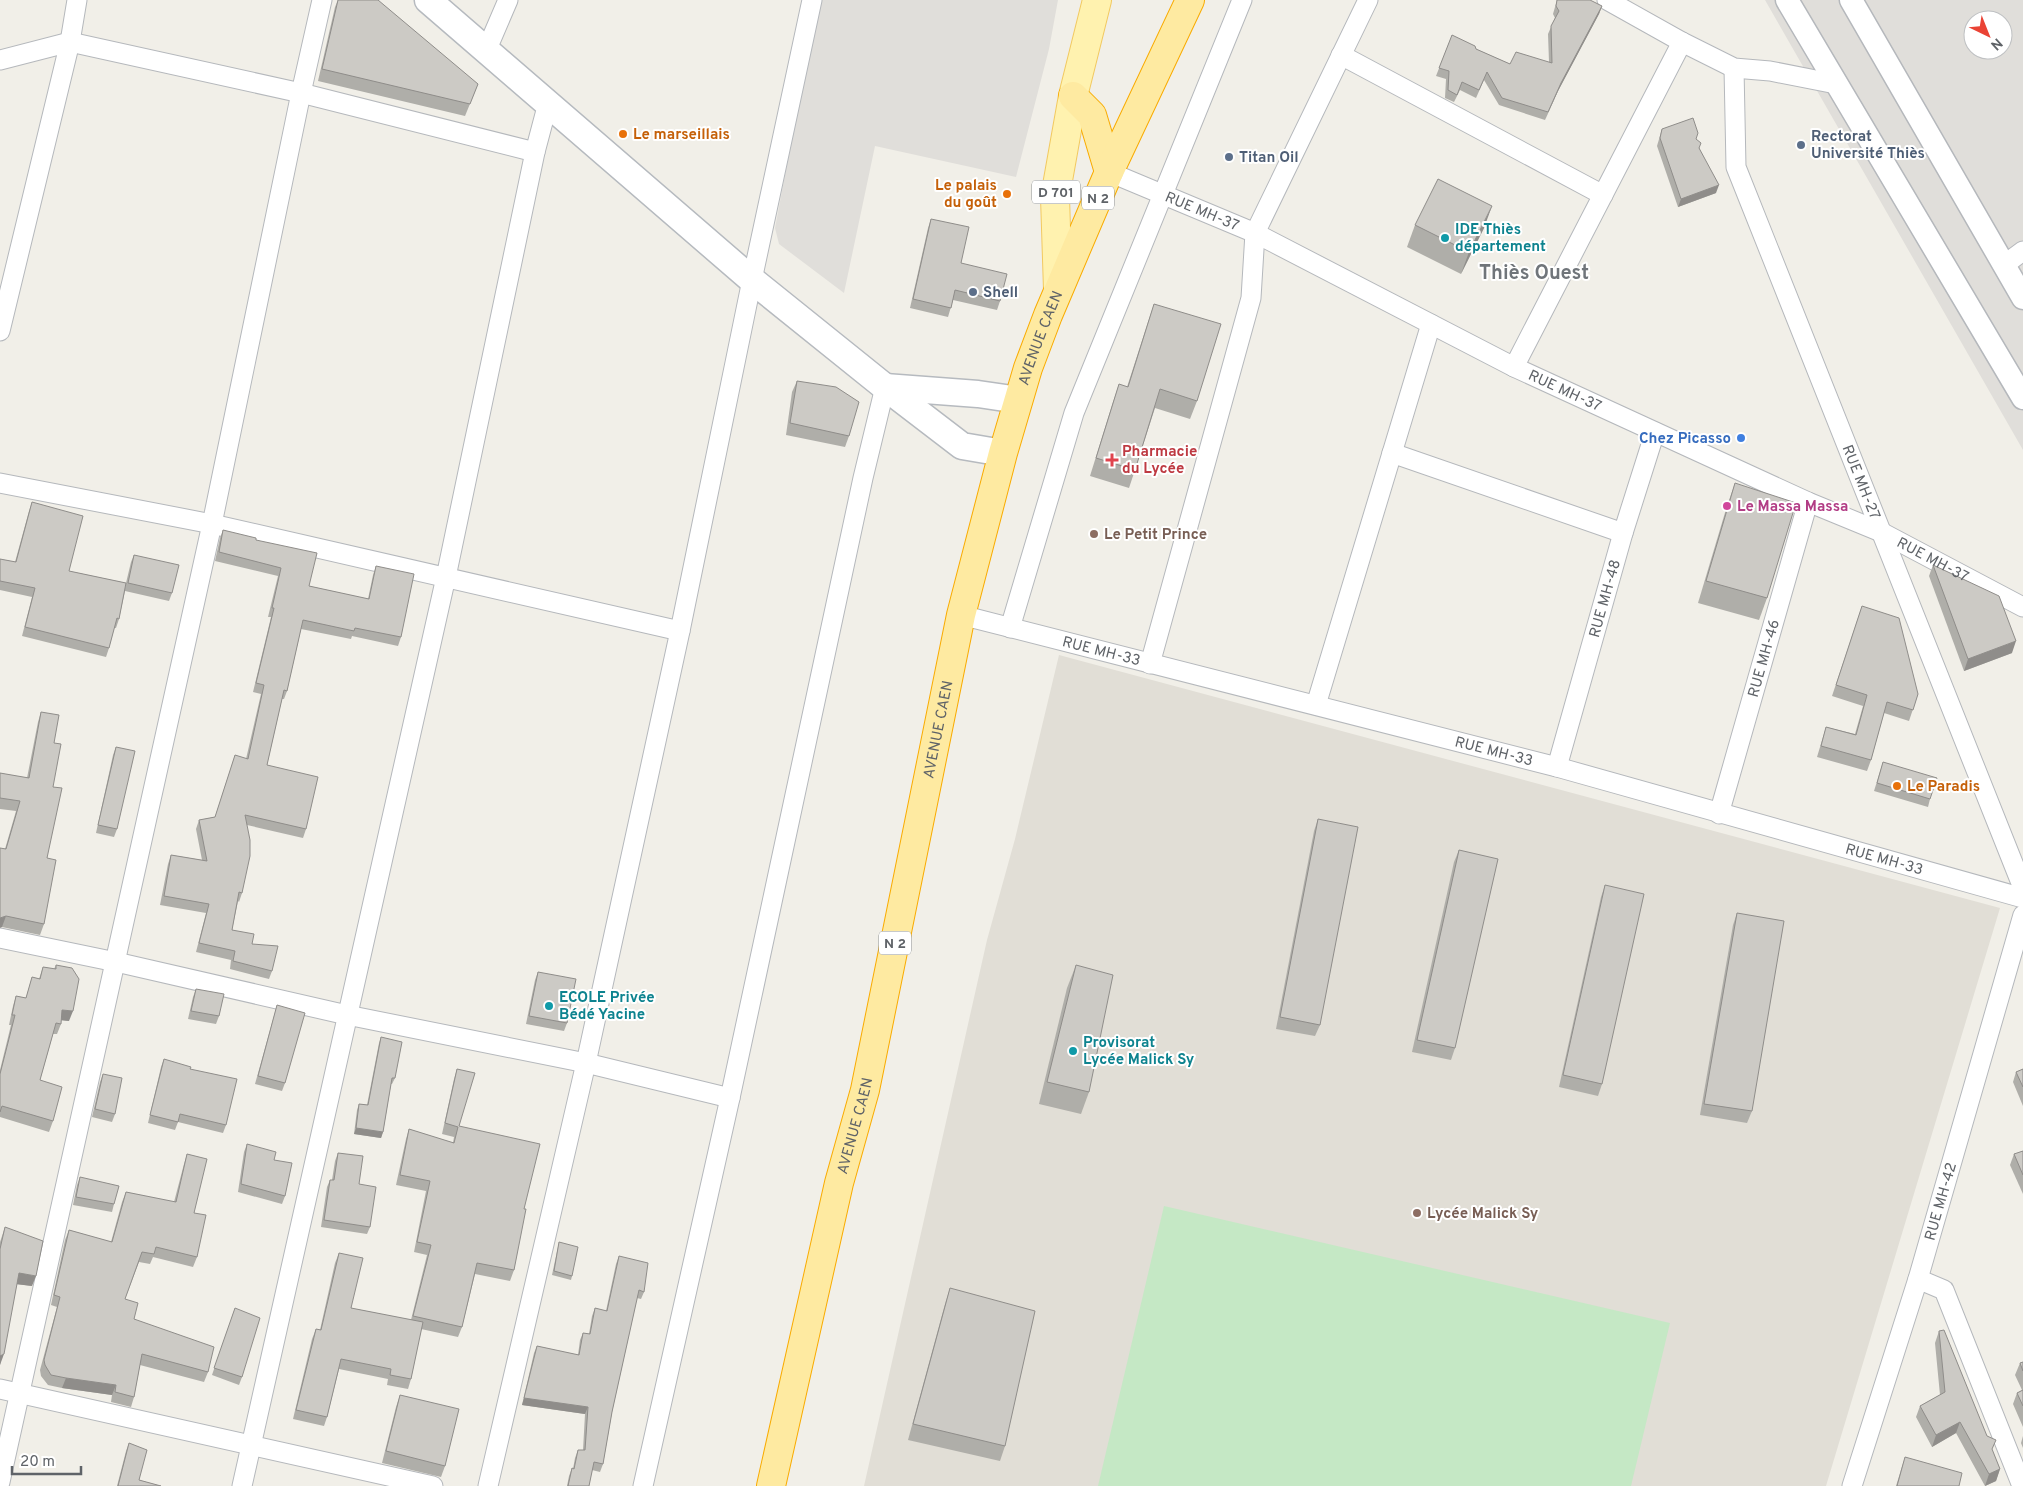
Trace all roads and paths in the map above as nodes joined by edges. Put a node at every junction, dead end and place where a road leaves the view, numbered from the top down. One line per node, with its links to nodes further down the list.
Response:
1 (77, 0): 13 (street)
2 (322, 0): 20 (street)
3 (428, 0): 15 (main road)
4 (508, 0): 15 (street)
5 (812, 0): 30 (street)
6 (1097, 0): 21 (main road, D 701)
7 (1190, 0): 24 (highway, AVENUE CAEN / N 2)
8 (1242, 0): 25 (street)
9 (1368, 0): 16 (street)
10 (1607, 0): 14 (street)
11 (1787, 0): 19 (street)
12 (1851, 0): 29 (street)
13 (70, 42): 17 (street); 20 (street); 34 (street)
14 (1682, 42): 18 (street); 26 (street)
15 (487, 49): 22 (main road)
16 (1341, 55): 26 (street); 27 (street)
17 (0, 60)
18 (1734, 68): 19 (street); 45 (street, RUE MH-27)
19 (1836, 84): 37 (street)
20 (301, 93): 23 (street); 44 (street)
21 (1073, 96): 24 (highway); 31 (main road, D 701)
22 (548, 103): 23 (street); 30 (main road)
23 (535, 152): 47 (street)
24 (1109, 172): 25 (street, RUE MH-37); 31 (highway, AVENUE CAEN / N 2)
25 (1163, 194): 27 (street, RUE MH-37); 50 (street)
26 (1603, 195): 35 (street)
27 (1255, 233): 33 (street, RUE MH-37); 52 (street)
28 (2023, 252): 29 (street)
29 (2004, 265): 32 (street)
30 (752, 280): 36 (main road); 51 (street)
31 (1058, 290): 38 (highway, AVENUE CAEN / N 2)
32 (2023, 298)
33 (1431, 324): 35 (street, RUE MH-37); 41 (street)
34 (0, 331)
35 (1514, 367): 39 (street, RUE MH-37)
36 (885, 387): 38 (main road); 40 (main road); 63 (street)
37 (2023, 398)
38 (1018, 400): 40 (highway, AVENUE CAEN / N 2)
39 (1655, 432): 43 (street, RUE MH-37); 46 (street, RUE MH-48)
40 (1003, 453): 49 (highway, AVENUE CAEN / N 2)
41 (1392, 453): 46 (street); 53 (street)
42 (0, 483): 44 (street)
43 (1808, 502): 45 (street, RUE MH-37); 55 (street, RUE MH-46)
44 (212, 524): 47 (street); 60 (street)
45 (1881, 532): 48 (street, RUE MH-37); 56 (street, RUE MH-27)
46 (1623, 533): 54 (street, RUE MH-48)
47 (446, 577): 51 (street); 61 (street)
48 (2023, 607)
49 (961, 615): 50 (street, RUE MH-33); 73 (highway, AVENUE CAEN / N 2)
50 (1010, 628): 52 (street, RUE MH-33)
51 (680, 631): 62 (street)
52 (1150, 664): 53 (street, RUE MH-33)
53 (1316, 705): 54 (street, RUE MH-33)
54 (1557, 767): 55 (street, RUE MH-33)
55 (1719, 814): 57 (street, RUE MH-33)
56 (2023, 888)
57 (2023, 898)
58 (2023, 915): 64 (street, RUE MH-42)
59 (0, 938): 60 (street)
60 (116, 962): 61 (street); 66 (street)
61 (347, 1015): 62 (street); 67 (street)
62 (586, 1063): 63 (street); 71 (street)
63 (730, 1098): 72 (street)
64 (1918, 1278): 74 (street, RUE MH-42); 75 (street)
65 (0, 1389): 66 (street)
66 (19, 1393): 67 (street); 68 (street)
67 (251, 1445): 69 (street); 70 (street)
68 (0, 1482)
69 (242, 1486)
70 (433, 1486)
71 (488, 1486)
72 (643, 1486)
73 (771, 1486)
74 (1852, 1486)
75 (2022, 1486)

